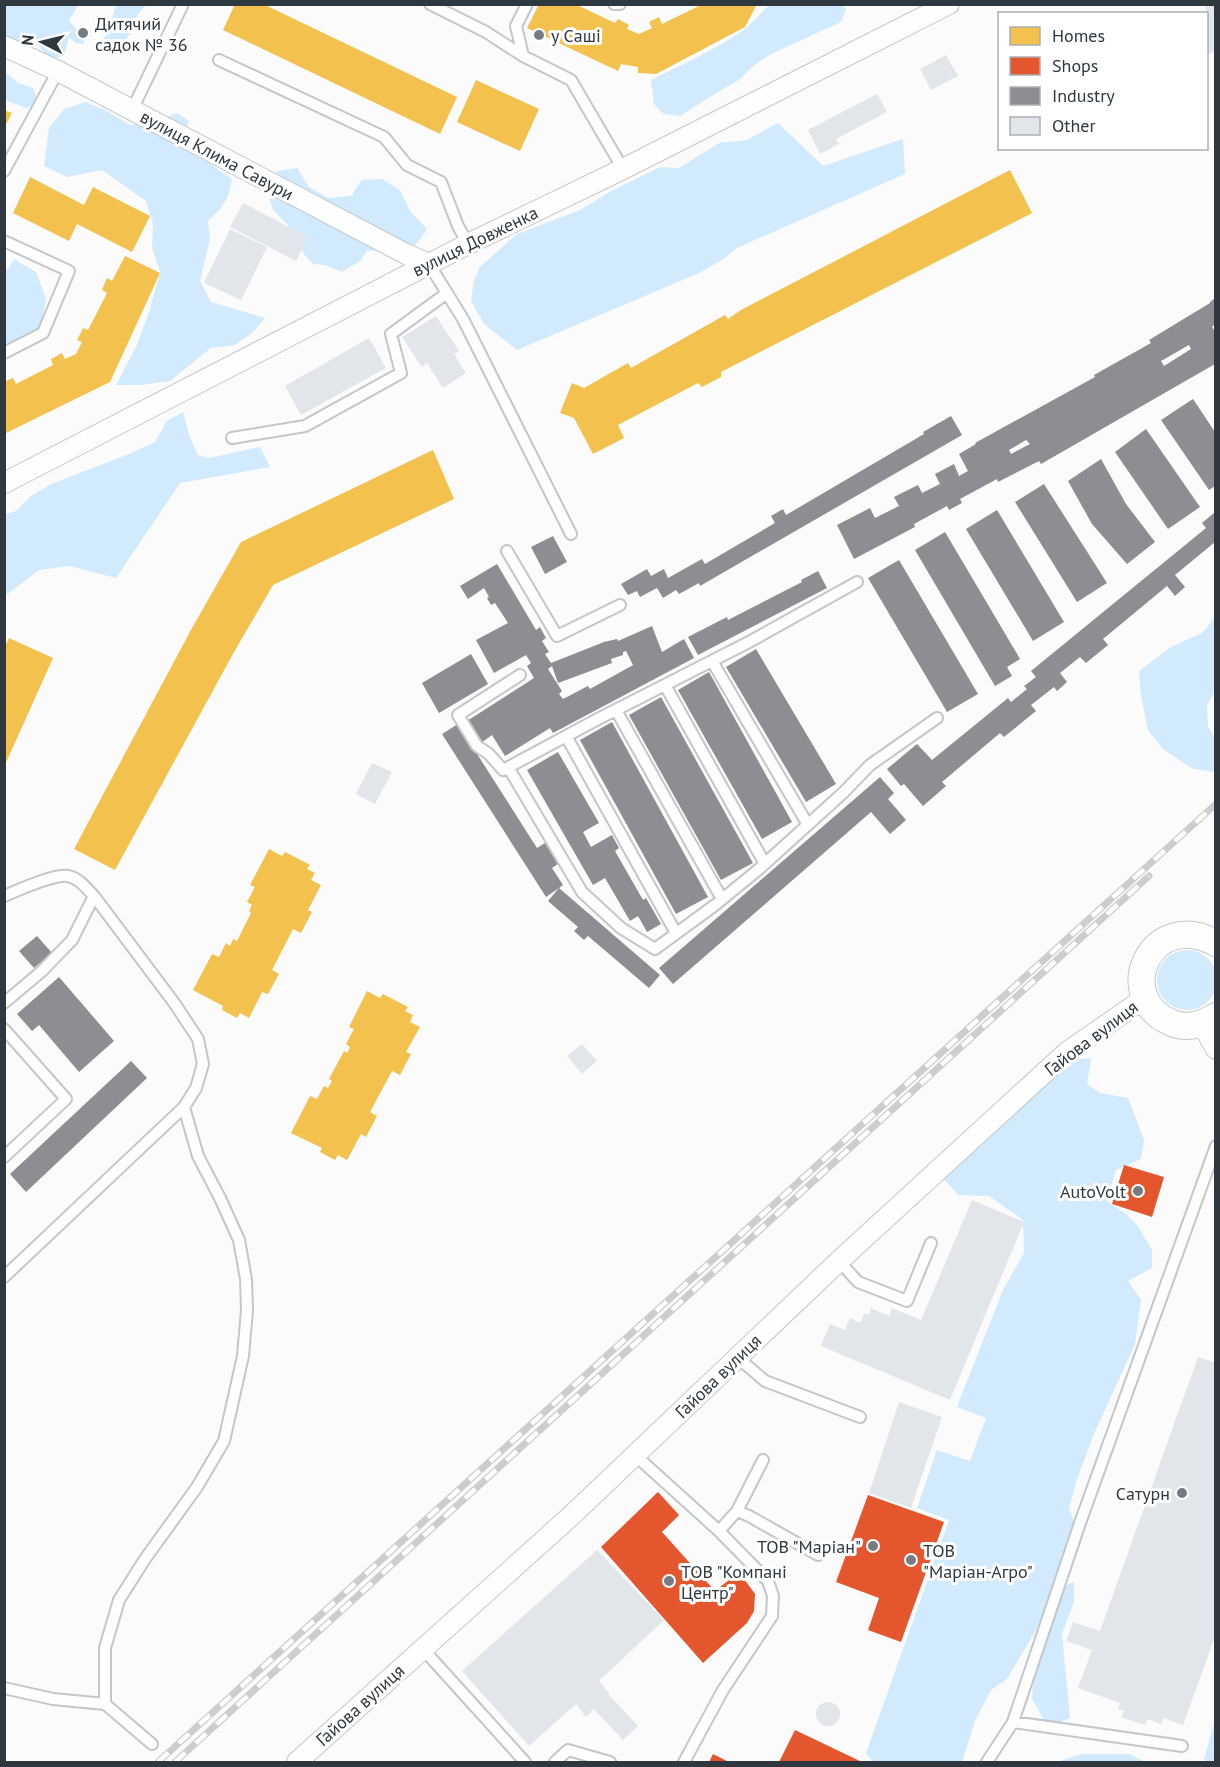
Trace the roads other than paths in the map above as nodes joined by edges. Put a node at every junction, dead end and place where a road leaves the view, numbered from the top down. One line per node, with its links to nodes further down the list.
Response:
1 (183, 4): 11 (lane)
2 (430, 4): 8 (lane)
3 (527, 4): 8 (lane)
4 (614, 4): 5 (lane)
5 (620, 4)
6 (949, 4): 12 (street, вулиця Довженка)
7 (4, 46): 10 (street, вулиця Клима Савури)
8 (523, 56): 12 (lane)
9 (219, 60): 15 (lane)
10 (58, 71): 11 (street, вулиця Клима Савури); 13 (lane)
11 (132, 110): 16 (street, вулиця Клима Савури)
12 (623, 169): 15 (street, вулиця Довженка)
13 (4, 171)
14 (4, 241): 18 (lane)
15 (468, 243): 16 (street, вулиця Довженка)
16 (429, 264): 17 (lane); 20 (street, вулиця Довженка)
17 (447, 292): 19 (lane); 21 (lane)
18 (4, 352)
19 (232, 438)
20 (4, 483)
21 (571, 534)
22 (507, 551): 24 (lane)
23 (857, 582): 25 (lane)
24 (620, 605)
25 (712, 661): 27 (lane); 32 (lane)
26 (520, 675): 31 (lane)
27 (665, 685): 28 (lane); 33 (lane)
28 (616, 710): 30 (lane); 36 (lane)
29 (937, 718): 32 (lane)
30 (566, 736): 31 (lane); 37 (lane)
31 (508, 767): 37 (lane)
32 (808, 825): 33 (lane)
33 (765, 864): 36 (lane)
34 (4, 896): 35 (lane)
35 (94, 896): 40 (lane); 44 (lane)
36 (722, 899): 37 (lane)
37 (676, 933)
38 (1215, 943): 39 (street)
39 (1145, 998): 41 (street); 48 (street, Гайова вулиця)
40 (4, 1004)
41 (1209, 1020): 43 (street)
42 (4, 1029): 46 (lane)
43 (1215, 1049)
44 (184, 1107): 49 (lane); 59 (lane)
45 (1215, 1146): 60 (lane)
46 (4, 1157)
47 (931, 1243): 48 (lane)
48 (839, 1261): 50 (street, Гайова вулиця)
49 (4, 1277)
50 (737, 1357): 51 (lane); 52 (street, Гайова вулиця)
51 (860, 1417)
52 (635, 1455): 55 (lane); 57 (street, Гайова вулиця)
53 (763, 1460): 54 (lane)
54 (738, 1511): 55 (lane); 56 (lane)
55 (719, 1531): 67 (lane)
56 (818, 1555)
57 (423, 1649): 63 (street, Гайова вулиця); 64 (lane)
58 (4, 1688): 59 (lane)
59 (105, 1704): 61 (lane)
60 (1013, 1722): 62 (lane); 68 (lane)
61 (152, 1744)
62 (1182, 1746)
63 (297, 1762)
64 (525, 1762)
65 (555, 1762): 66 (lane)
66 (610, 1762)
67 (684, 1762)
68 (987, 1762)

